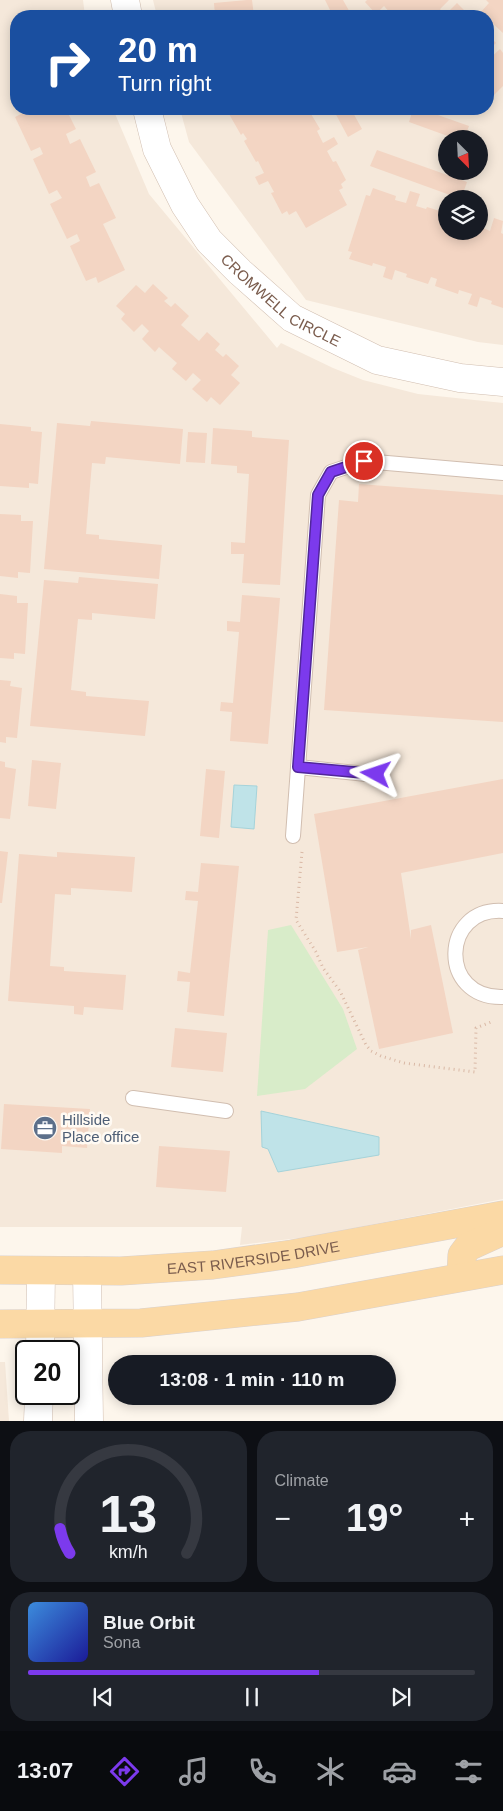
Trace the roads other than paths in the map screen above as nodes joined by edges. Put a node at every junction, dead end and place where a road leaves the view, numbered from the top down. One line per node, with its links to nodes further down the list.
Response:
1 (148, 115): 2 (street, CROMWELL CIRCLE)
2 (503, 382)
3 (503, 473): 4 (lane)
4 (298, 767): 5 (lane); 6 (lane)
5 (376, 774)
6 (293, 836)
7 (503, 911): 8 (lane)
8 (503, 997)
9 (133, 1098): 10 (lane)
10 (226, 1111)
11 (503, 1215): 14 (main road, EAST RIVERSIDE DRIVE)
12 (503, 1231): 17 (main road)
13 (0, 1270): 16 (main road, EAST RIVERSIDE DRIVE)
14 (87, 1270): 16 (main road, EAST RIVERSIDE DRIVE); 20 (street)
15 (503, 1270): 17 (main road)
16 (41, 1271): 19 (street)
17 (461, 1278): 20 (main road)
18 (0, 1324): 19 (main road)
19 (40, 1324): 20 (main road); 21 (street)
20 (88, 1324): 24 (street)
21 (40, 1340)
22 (39, 1405): 23 (street)
23 (38, 1421)
24 (88, 1421)

